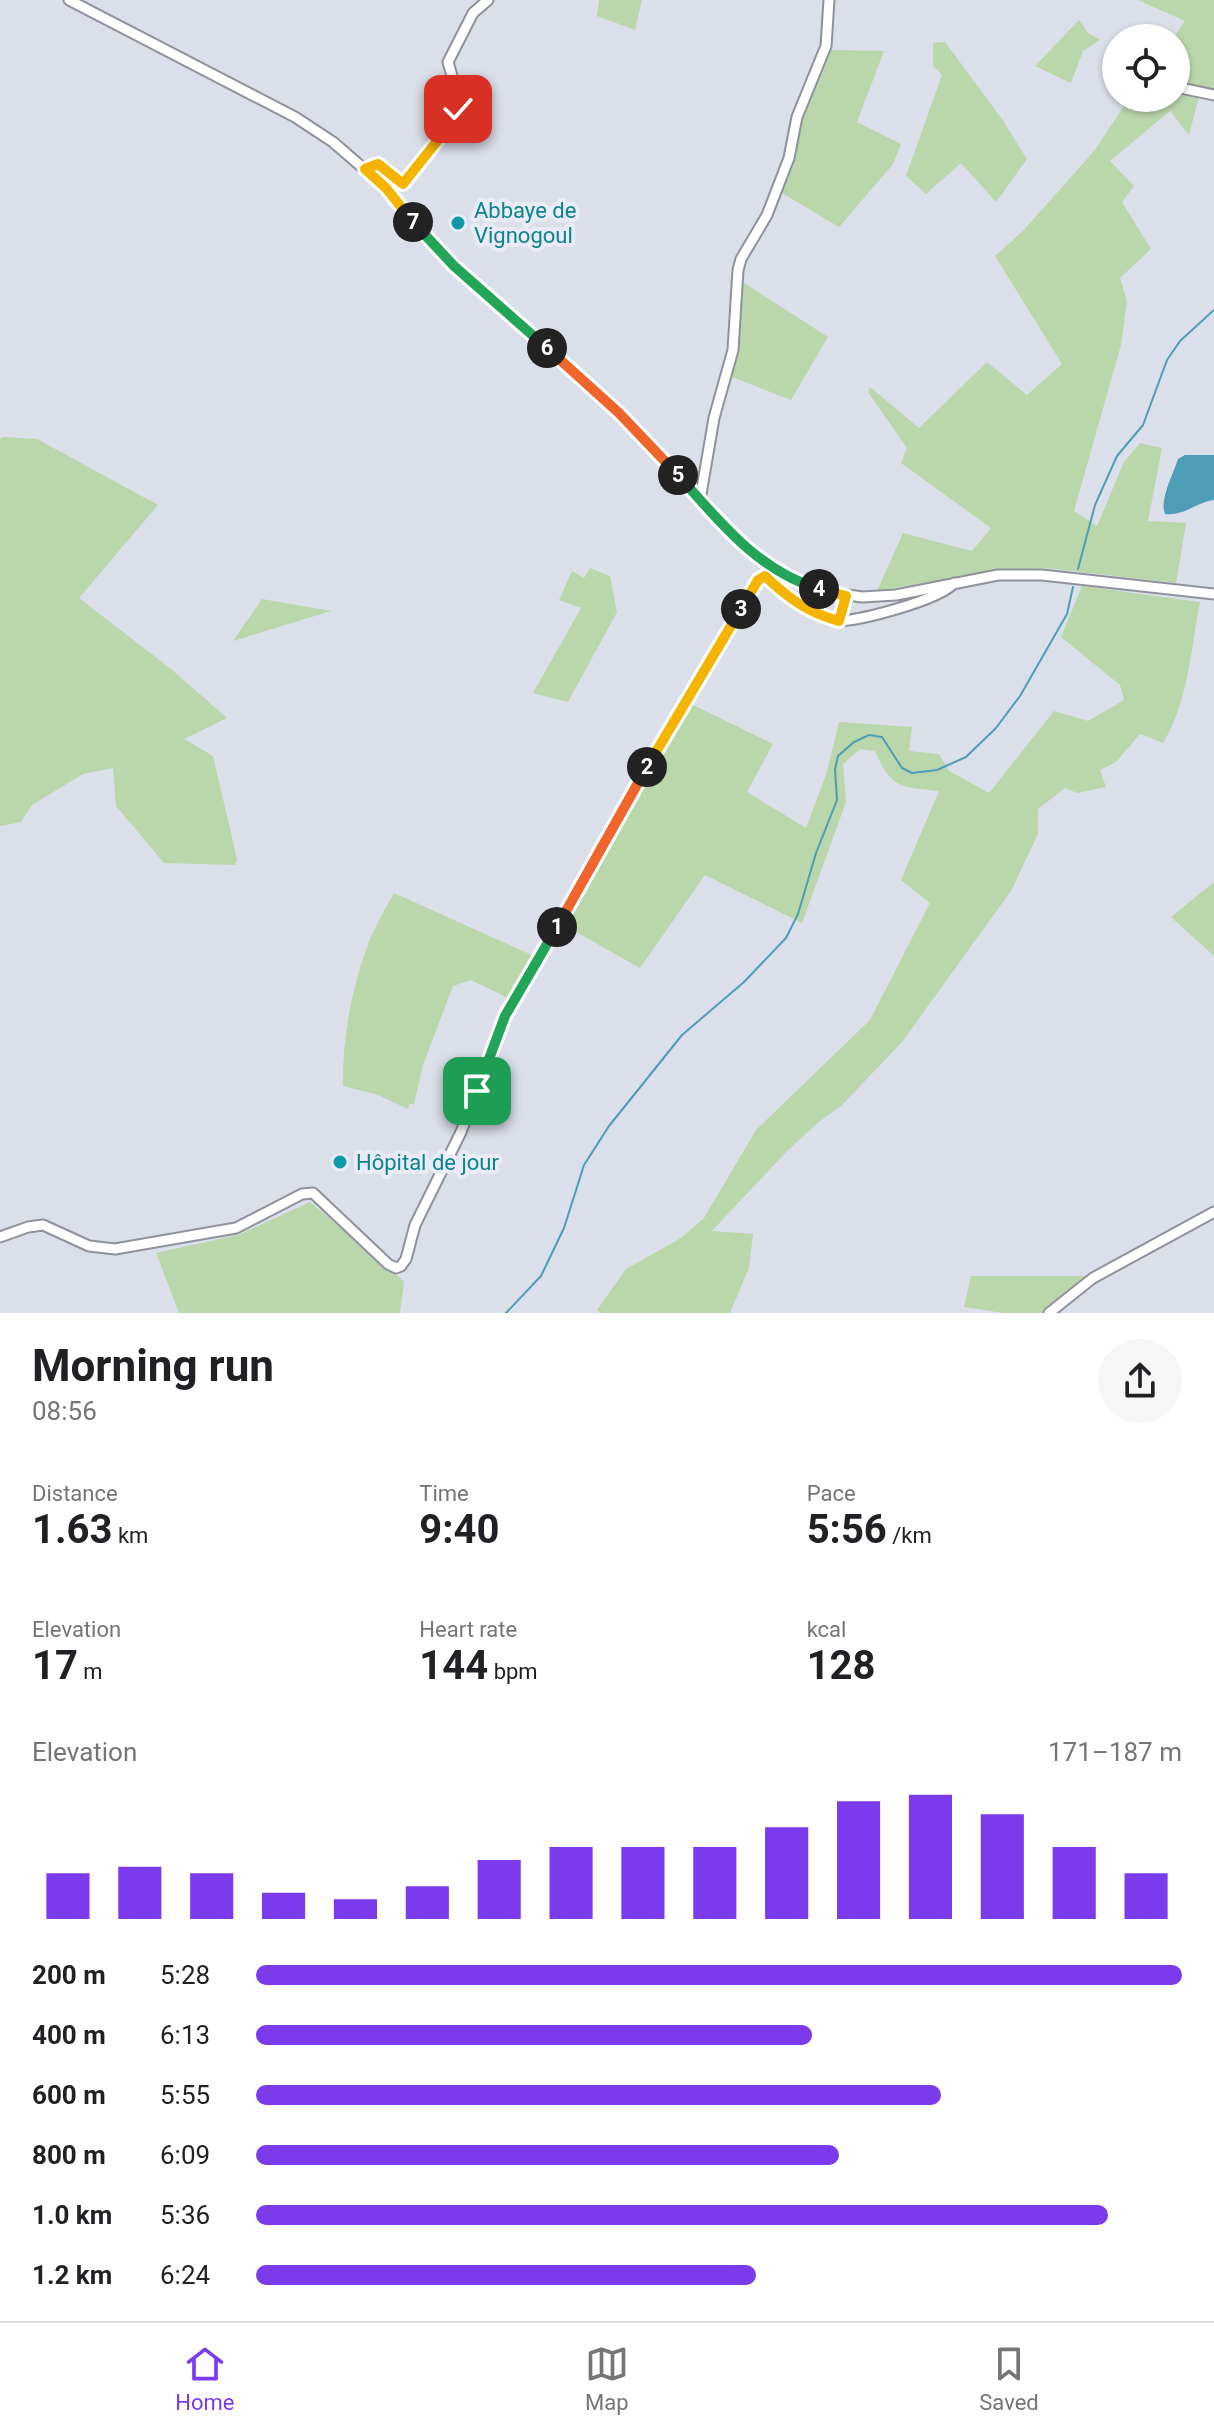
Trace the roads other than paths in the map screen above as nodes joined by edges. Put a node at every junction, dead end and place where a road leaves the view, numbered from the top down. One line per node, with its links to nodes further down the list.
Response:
1 (69, 0): 6 (street)
2 (488, 0): 6 (street)
3 (829, 0): 7 (street)
4 (1190, 90): 5 (street)
5 (1214, 95)
6 (365, 169): 7 (street)
7 (700, 500): 10 (street)
8 (954, 583): 9 (street); 10 (street); 11 (street)
9 (1214, 594)
10 (846, 596): 11 (street)
11 (839, 621): 13 (street)
12 (1214, 1212): 14 (street)
13 (0, 1237)
14 (1049, 1313)

